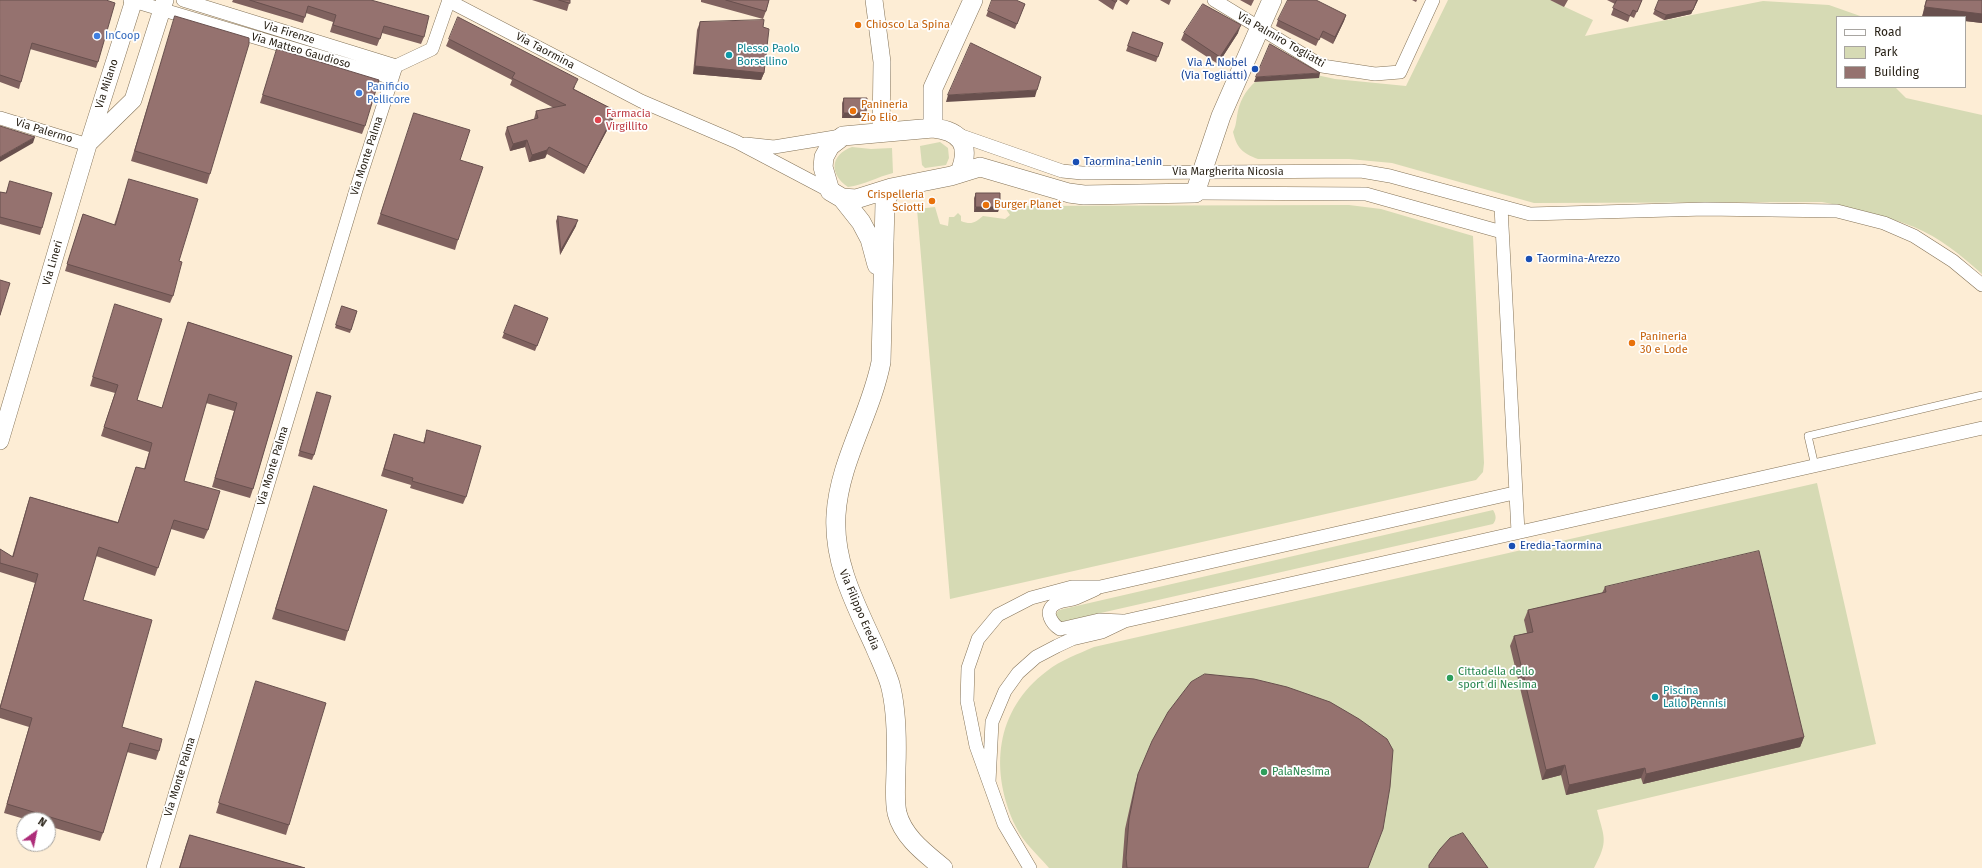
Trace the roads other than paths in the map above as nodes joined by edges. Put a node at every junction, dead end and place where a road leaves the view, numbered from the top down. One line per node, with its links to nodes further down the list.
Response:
1 (133, 0): 9 (street); 20 (street, Via Milano)
2 (183, 0): 10 (street, Via Firenze)
3 (449, 0): 13 (street); 19 (street, Via Taormina)
4 (874, 0): 16 (street)
5 (973, 0): 15 (main road)
6 (1214, 0): 11 (street, Via Palmiro Togliatti)
7 (1272, 0): 11 (main road)
8 (1432, 0): 11 (street, Via Palmiro Togliatti)
9 (163, 5): 12 (street, Via Matteo Gaudioso); 20 (street, Via Lineri)
10 (266, 26): 12 (street); 13 (street, Via Firenze)
11 (1259, 28): 22 (main road)
12 (262, 40): 13 (street, Via Matteo Gaudioso)
13 (394, 72): 39 (street, Via Monte Palma)
14 (0, 118): 20 (street, Via Palermo)
15 (933, 128): 16 (main road); 17 (main road)
16 (880, 133): 18 (main road)
17 (956, 134): 21 (main road); 22 (street, Via Margherita Nicosia)
18 (843, 136): 19 (street); 25 (main road)
19 (737, 142): 25 (street)
20 (88, 145): 32 (street, Via Lineri)
21 (960, 172): 23 (main road, Via Margherita Nicosia); 24 (main road, Via Margherita Nicosia)
22 (1203, 172): 24 (main road); 26 (street, Via Margherita Nicosia)
23 (891, 188): 25 (main road, Via Margherita Nicosia); 29 (main road)
24 (1195, 192): 27 (street, Via Margherita Nicosia)
25 (836, 194): 29 (main road)
26 (1500, 206): 27 (street); 28 (street, Via Margherita Nicosia)
27 (1502, 232): 34 (street)
28 (1982, 285)
29 (882, 290): 40 (main road, Via Filippo Eredia)
30 (1982, 395): 33 (lane)
31 (1982, 428): 33 (street)
32 (0, 441)
33 (1815, 466): 35 (street)
34 (1514, 493): 35 (street); 36 (street)
35 (1518, 532): 37 (street)
36 (1100, 587): 37 (street); 38 (street)
37 (1125, 621): 38 (street)
38 (989, 782): 41 (street)
39 (153, 868)
40 (943, 868)
41 (1030, 868)

